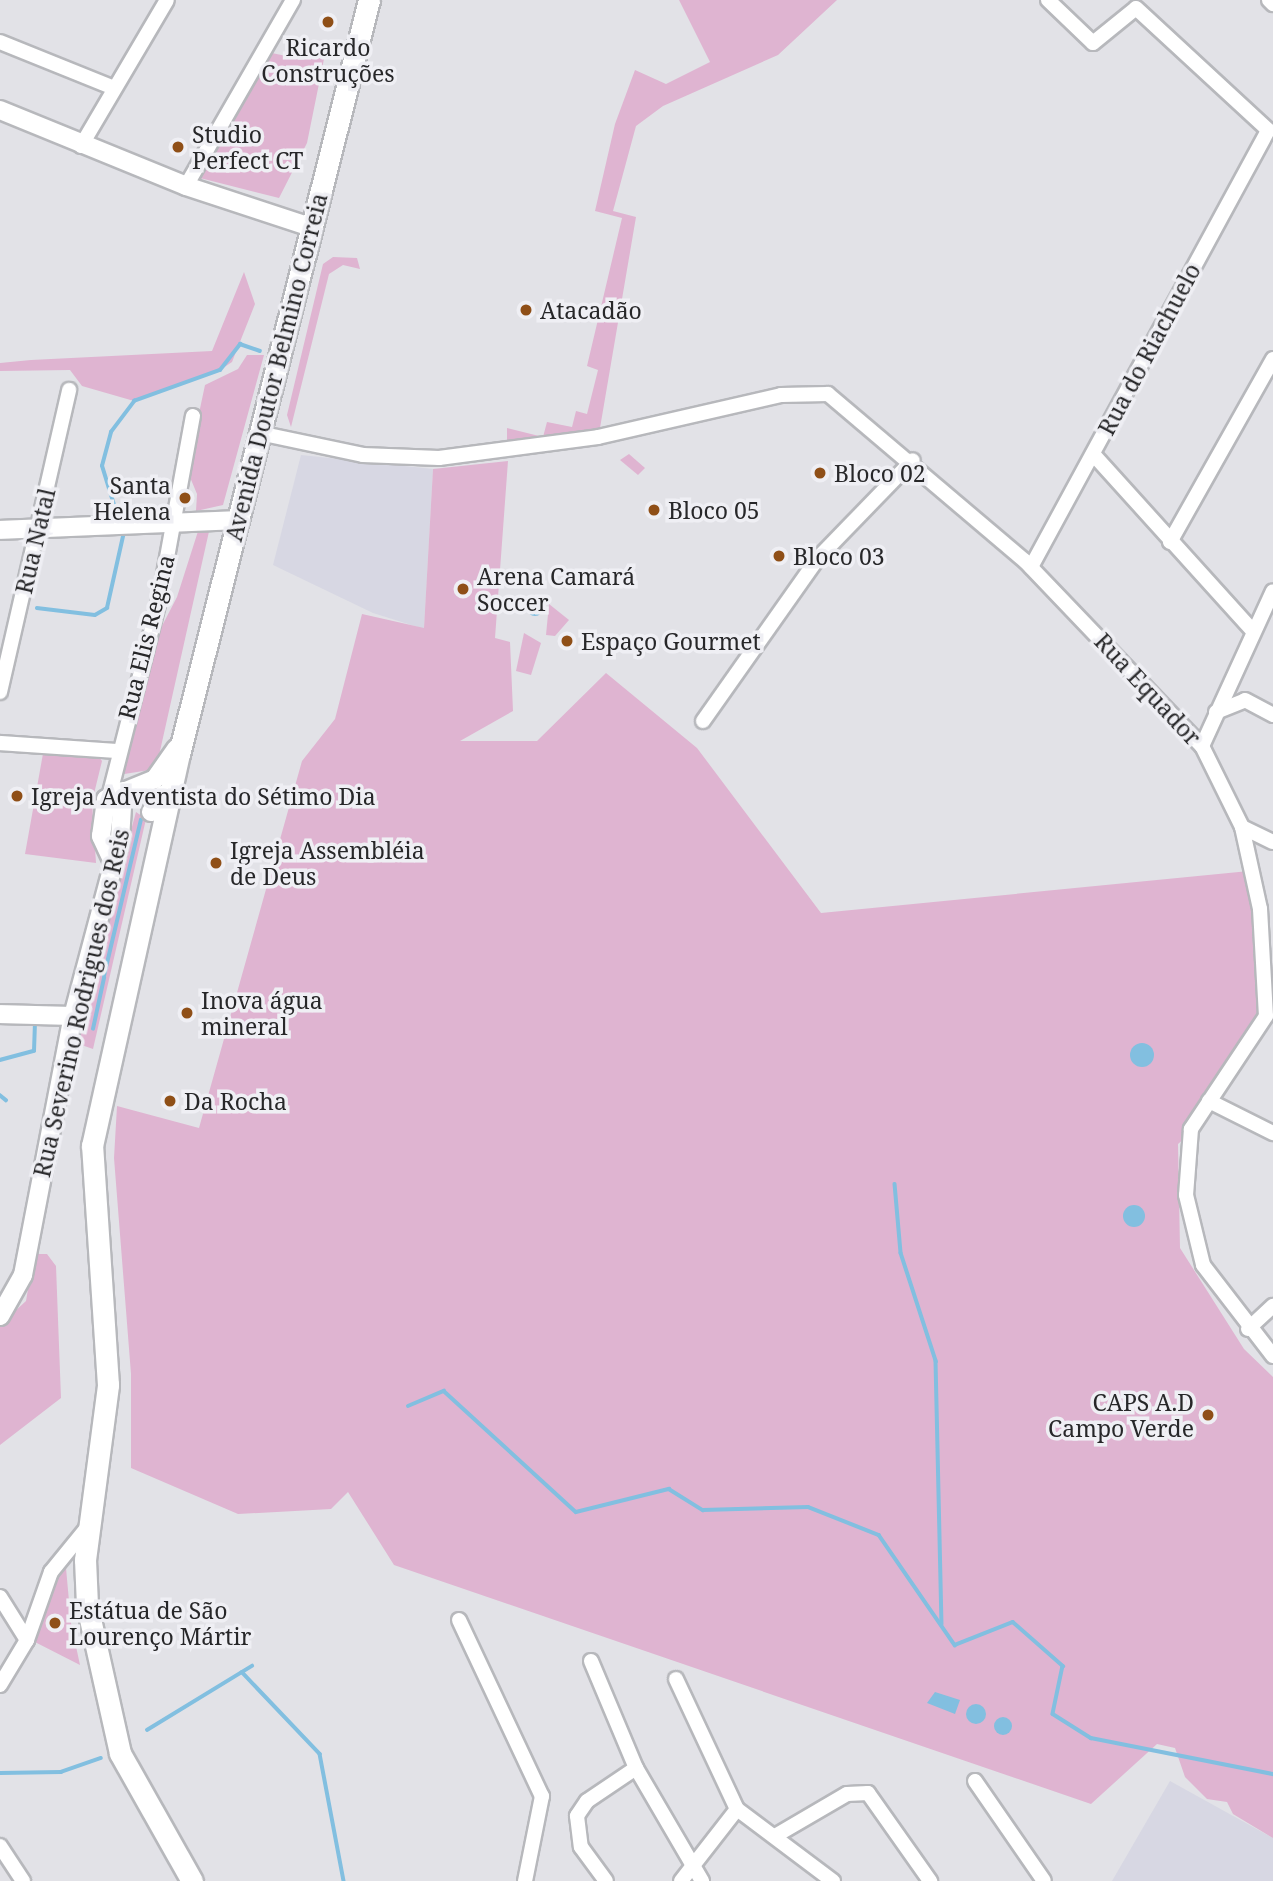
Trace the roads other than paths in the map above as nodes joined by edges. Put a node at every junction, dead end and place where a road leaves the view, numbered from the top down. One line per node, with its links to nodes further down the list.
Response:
1 (167, 0): 8 (street)
2 (293, 0): 12 (street)
3 (369, 0): 13 (main road, Avenida Doutor Belmino Correia)
4 (1048, 0): 10 (street)
5 (1269, 0): 6 (street)
6 (1273, 4)
7 (0, 42): 8 (street)
8 (112, 87): 11 (street)
9 (0, 110): 11 (street)
10 (1270, 130): 18 (street, Rua do Riachuelo)
11 (81, 146): 12 (street)
12 (186, 186): 13 (street)
13 (311, 227): 17 (main road, Avenida Doutor Belmino Correia)
14 (1273, 359): 24 (street)
15 (69, 390): 23 (street, Rua Natal)
16 (193, 416): 21 (street, Rua Elis Regina)
17 (259, 433): 19 (street, Rua Equador); 20 (main road, Avenida Doutor Belmino Correia)
18 (1093, 454): 24 (street); 25 (street, Rua do Riachuelo)
19 (913, 460): 25 (street, Rua Equador); 31 (street)
20 (237, 520): 21 (street); 32 (main road, Avenida Doutor Belmino Correia)
21 (171, 522): 23 (street); 35 (street, Rua Elis Regina)
22 (0, 530): 23 (street)
23 (38, 530): 28 (street, Rua Natal)
24 (1170, 542): 27 (street)
25 (1031, 567): 34 (street, Rua Equador)
26 (1273, 591): 27 (street)
27 (1252, 630): 29 (street)
28 (0, 692)
29 (1216, 712): 30 (street); 34 (street)
30 (1273, 715)
31 (703, 721)
32 (184, 733): 36 (street, Avenida Doutor Belmino Correia); 38 (main road, Avenida Doutor Belmino Correia)
33 (0, 743): 35 (street)
34 (1202, 746): 39 (street, Rua Equador)
35 (117, 751): 37 (street, Rua Elis Regina)
36 (146, 783): 37 (street); 38 (street)
37 (119, 798): 38 (street, Rua Severino Rodrigues dos Reis); 43 (street, Rua Severino Rodrigues dos Reis)
38 (160, 814): 50 (main road, Avenida Doutor Belmino Correia)
39 (1242, 827): 40 (street); 41 (street, Rua Equador)
40 (1273, 842)
41 (1268, 936): 44 (street, Rua Equador)
42 (0, 1014): 43 (street)
43 (73, 1016): 47 (street, Rua Severino Rodrigues dos Reis)
44 (1209, 1101): 45 (street); 48 (street, Rua Equador)
45 (1273, 1133)
46 (1273, 1307): 48 (street)
47 (0, 1316)
48 (1248, 1329): 49 (street, Rua Equador)
49 (1273, 1356)
50 (90, 1524): 53 (street); 64 (main road, Avenida Doutor Belmino Correia)
51 (0, 1597): 53 (street)
52 (459, 1620): 65 (street)
53 (27, 1640): 56 (street)
54 (591, 1661): 57 (street)
55 (676, 1679): 59 (street)
56 (0, 1685)
57 (636, 1768): 62 (street); 66 (street)
58 (975, 1781): 71 (street)
59 (737, 1809): 60 (street); 62 (street)
60 (775, 1836): 69 (street); 70 (street)
61 (0, 1846): 63 (street)
62 (690, 1868): 67 (street); 68 (street)
63 (23, 1881)
64 (192, 1881)
65 (525, 1881)
66 (606, 1881)
67 (681, 1881)
68 (702, 1881)
69 (833, 1881)
70 (930, 1881)
71 (1044, 1881)

